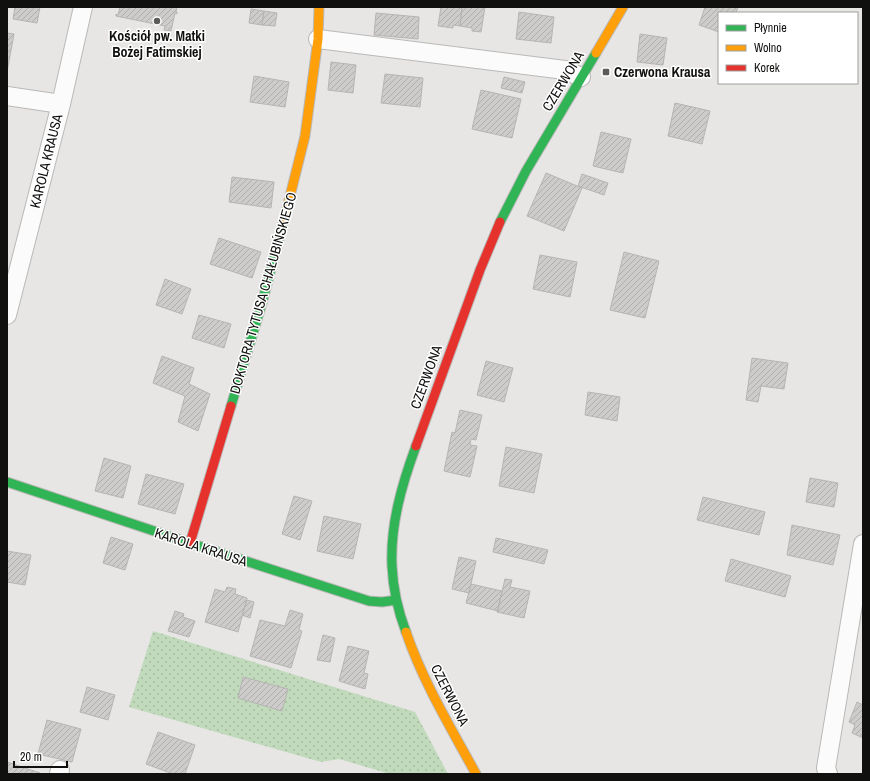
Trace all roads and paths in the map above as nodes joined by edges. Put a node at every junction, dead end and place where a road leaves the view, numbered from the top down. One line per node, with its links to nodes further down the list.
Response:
1 (83, 7): 7 (street, KAROLA KRAUSA)
2 (319, 7): 4 (street, DOKTORA TYTUSA CHAŁUBIŃSKIEGO)
3 (623, 7): 5 (street, CZERWONA)
4 (318, 39): 5 (street); 10 (street, DOKTORA TYTUSA CHAŁUBIŃSKIEGO)
5 (581, 77): 12 (street, CZERWONA)
6 (7, 96): 7 (street)
7 (61, 104): 8 (street, KAROLA KRAUSA)
8 (7, 315)
9 (7, 482): 10 (street, KAROLA KRAUSA)
10 (190, 543): 12 (street, KAROLA KRAUSA)
11 (863, 544): 14 (street)
12 (396, 600): 13 (street, CZERWONA)
13 (476, 774)
14 (828, 774)

